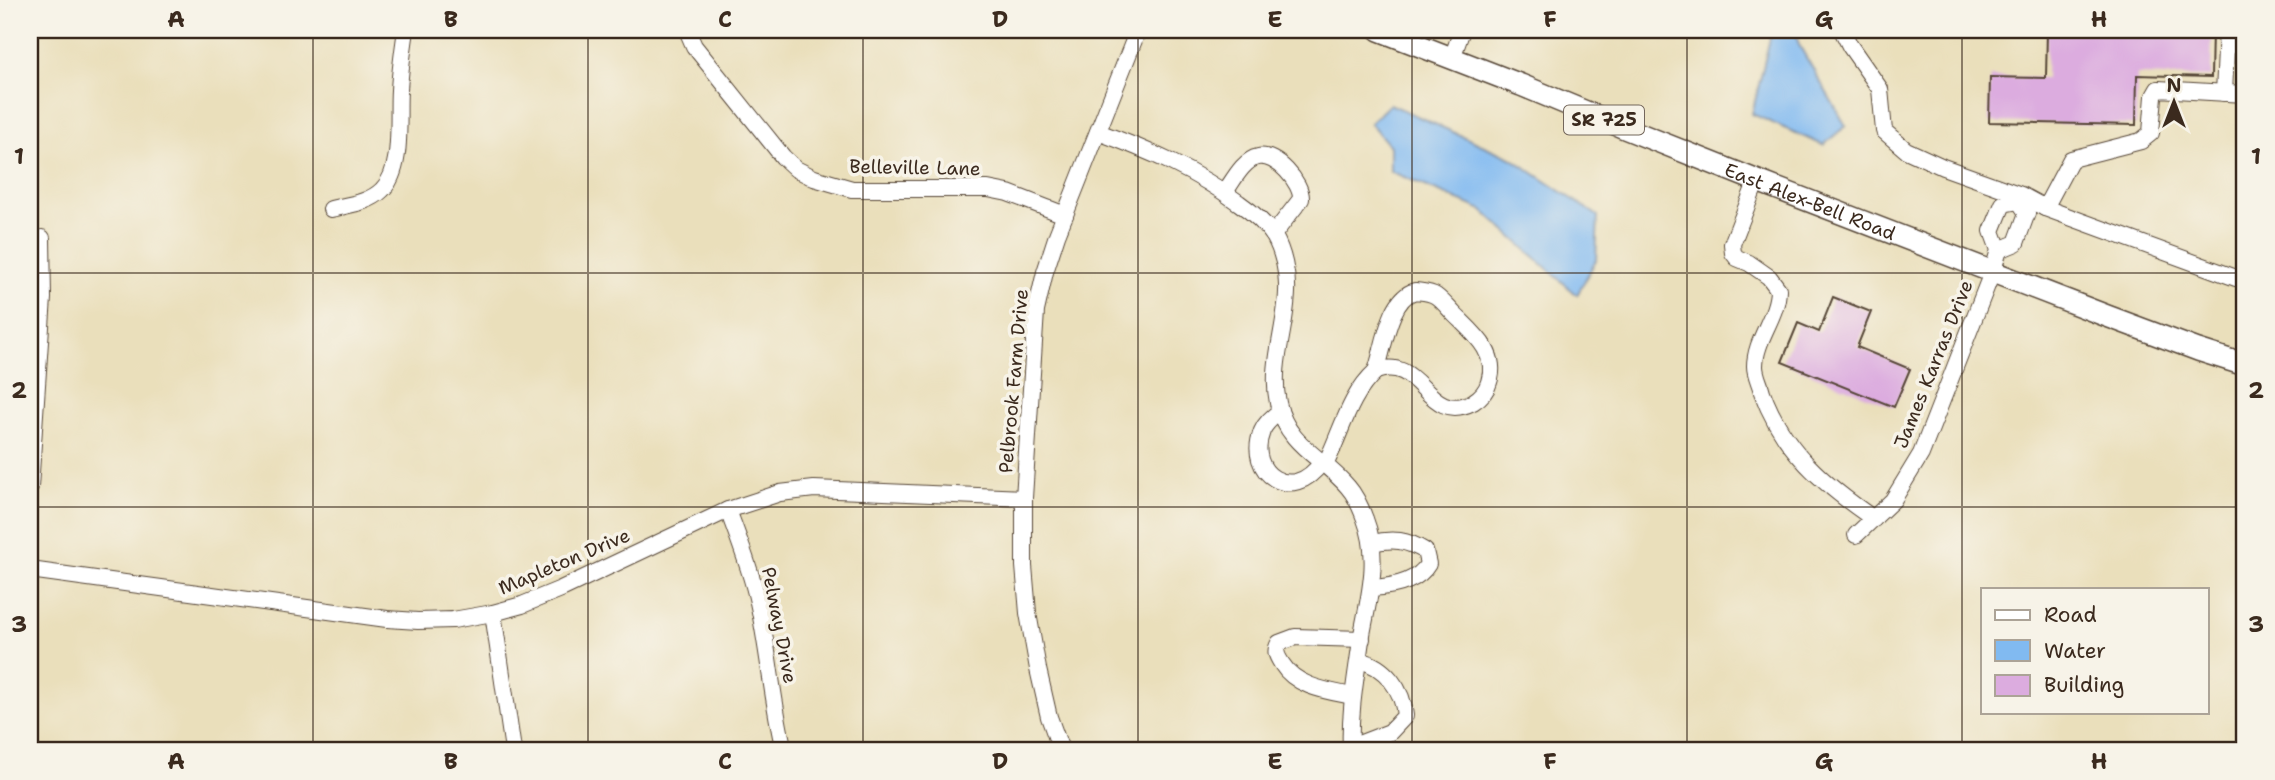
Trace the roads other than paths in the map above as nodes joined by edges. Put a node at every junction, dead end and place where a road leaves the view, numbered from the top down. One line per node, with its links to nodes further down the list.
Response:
1 (406, 30): 16 (street)
2 (687, 30): 17 (street, Belleville Lane)
3 (1138, 30): 11 (street, Pelbrook Farm Drive)
4 (1379, 30): 8 (main road, East Alex-Bell Road / SR 725)
5 (1462, 30): 8 (street)
6 (1842, 30): 14 (street)
7 (2227, 30): 9 (street)
8 (1452, 58): 12 (main road, East Alex-Bell Road / SR 725)
9 (2224, 93): 10 (street); 15 (street)
10 (2245, 94)
11 (1098, 132): 13 (street); 17 (street, Pelbrook Farm Drive)
12 (1756, 180): 20 (main road, East Alex-Bell Road / SR 725); 29 (street)
13 (1225, 192): 18 (street); 18 (street)
14 (2020, 198): 15 (street); 20 (street); 20 (street)
15 (2045, 208): 21 (street)
16 (331, 209)
17 (1065, 215): 27 (street, Pelbrook Farm Drive)
18 (1273, 235): 24 (street)
19 (42, 238): 26 (street)
20 (1996, 260): 22 (main road, East Alex-Bell Road / SR 725); 29 (street, James Karras Drive)
21 (2245, 261)
22 (2245, 365)
23 (1376, 371): 23 (street); 25 (street)
24 (1280, 411): 25 (street); 25 (street)
25 (1323, 464): 31 (street)
26 (30, 487)
27 (1024, 498): 28 (street, Mapleton Drive); 41 (street, Pelbrook Farm Drive)
28 (728, 510): 34 (street, Mapleton Drive); 40 (street, Pelway Drive)
29 (1874, 519): 30 (street, James Karras Drive)
30 (1856, 535)
31 (1372, 543): 33 (street); 33 (street)
32 (30, 570): 34 (street, Mapleton Drive)
33 (1371, 588): 35 (street)
34 (493, 613): 39 (street)
35 (1362, 639): 36 (street); 37 (street)
36 (1359, 660): 37 (street); 38 (street)
37 (1352, 696): 38 (street)
38 (1351, 749)
39 (513, 750)
40 (785, 750)
41 (1061, 750)

